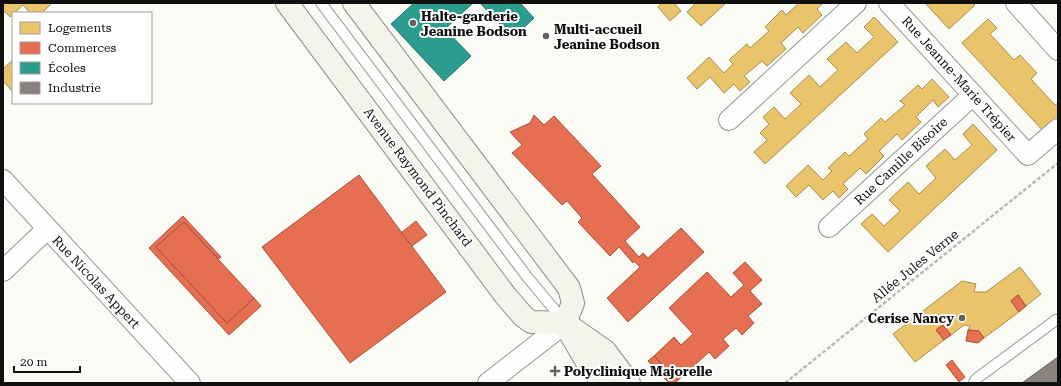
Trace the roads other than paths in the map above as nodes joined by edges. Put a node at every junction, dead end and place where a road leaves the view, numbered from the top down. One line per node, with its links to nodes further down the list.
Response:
1 (287, 3): 16 (street, Avenue Raymond Pinchard)
2 (321, 3): 16 (lane, Avenue Raymond Pinchard)
3 (856, 3): 9 (street)
4 (889, 3): 8 (street, Rue Jeanne-Marie Trépier)
5 (1016, 3): 7 (street)
6 (361, 6): 16 (street)
7 (1058, 50)
8 (973, 95): 10 (street, Rue Jeanne-Marie Trépier); 12 (street, Rue Camille Bisoire)
9 (730, 120)
10 (1058, 129)
11 (3, 180): 13 (street, Rue Nicolas Appert)
12 (830, 227)
13 (47, 229): 14 (street); 17 (street, Rue Nicolas Appert)
14 (3, 271)
15 (1056, 320): 21 (lane)
16 (565, 323): 18 (street); 19 (street, Avenue Raymond Pinchard); 20 (street, Avenue Raymond Pinchard)
17 (190, 383)
18 (488, 383)
19 (602, 383)
20 (629, 383)
21 (974, 383)

